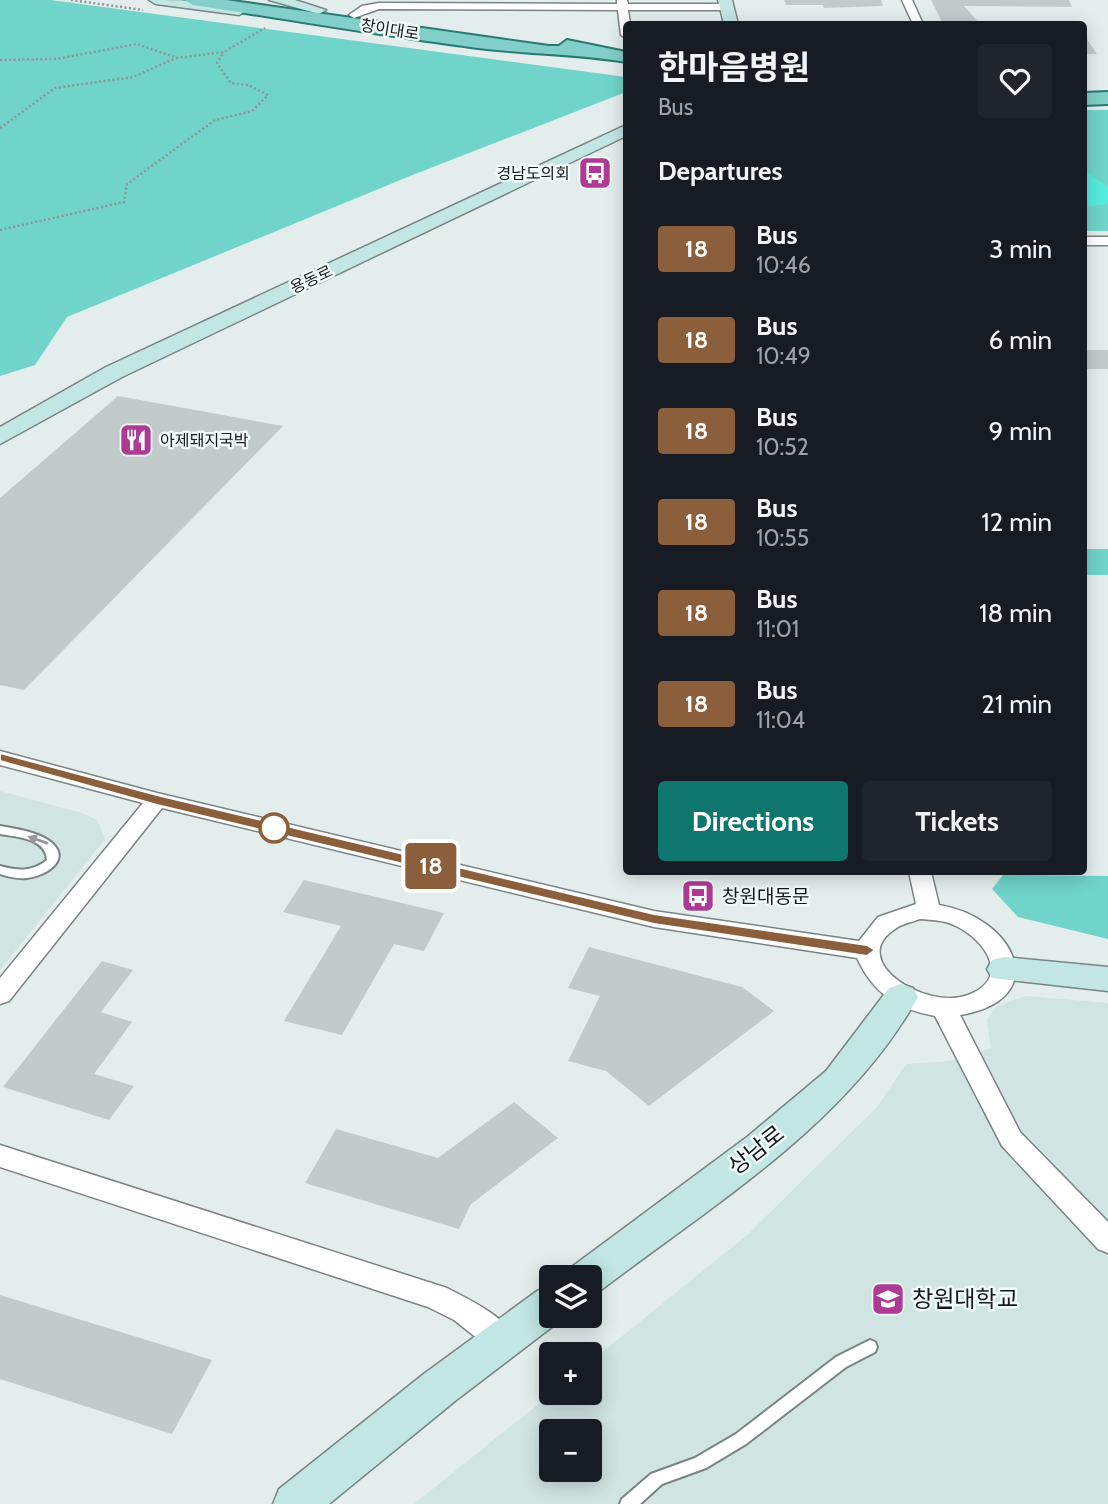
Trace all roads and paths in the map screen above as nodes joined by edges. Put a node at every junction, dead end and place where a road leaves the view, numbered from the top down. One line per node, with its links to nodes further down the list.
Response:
1 (156, 0): 12 (street)
2 (193, 0): 11 (main road, 창이대로)
3 (238, 0): 10 (main road, 창이대로)
4 (276, 0): 10 (street)
5 (906, 0): 14 (street)
6 (379, 3): 7 (street); 9 (street)
7 (622, 4): 8 (street)
8 (726, 4): 13 (street)
9 (359, 8): 10 (main road, 창이대로); 15 (main road, 창이대로)
10 (319, 10)
11 (297, 15): 12 (street); 15 (main road, 창이대로)
12 (270, 16): 16 (path)
13 (730, 21)
14 (916, 21)
15 (588, 51): 17 (main road, 창이대로)
16 (224, 52): 18 (path); 26 (path)
17 (623, 57)
18 (177, 58): 19 (path); 24 (path)
19 (0, 60)
20 (1087, 90): 21 (main road)
21 (1108, 90)
22 (1108, 98): 23 (main road)
23 (1087, 99)
24 (0, 128)
25 (623, 132): 29 (street, 용동로)
26 (0, 230)
27 (1087, 241): 28 (street)
28 (1108, 241)
29 (0, 438)
30 (0, 758): 31 (street)
31 (157, 800): 36 (street); 39 (street)
32 (0, 830): 33 (lane, one-way to 32)
33 (0, 870)
34 (921, 875): 35 (street)
35 (929, 912): 36 (street); 37 (street)
36 (867, 950): 40 (street)
37 (1004, 969): 38 (street); 41 (street)
38 (1108, 979)
39 (0, 995)
40 (901, 997): 41 (street); 44 (street, 상남로)
41 (944, 1009): 43 (street)
42 (0, 1156): 46 (street)
43 (1108, 1241)
44 (602, 1267)
45 (539, 1313): 46 (street)
46 (502, 1341): 48 (street)
47 (870, 1347): 49 (lane)
48 (295, 1504)
49 (628, 1504)

